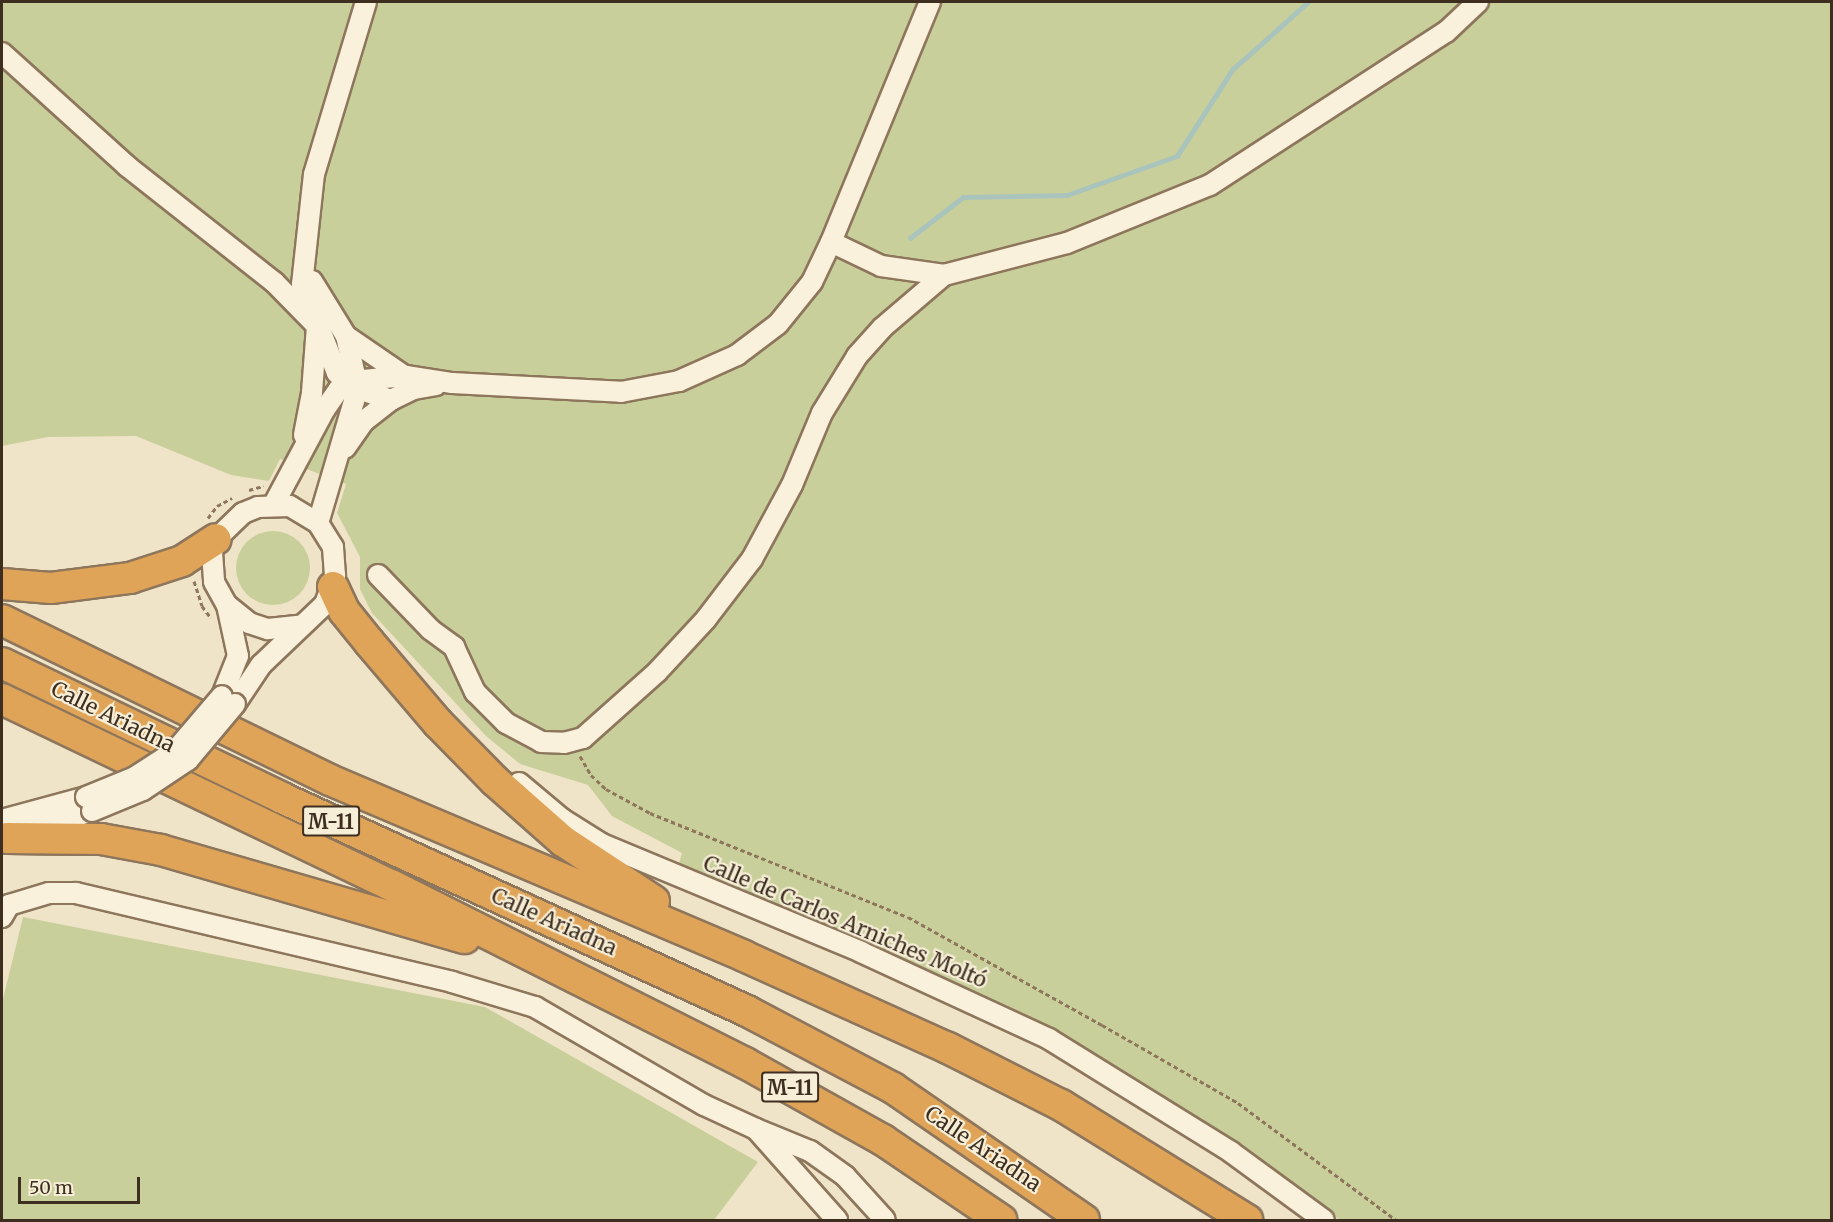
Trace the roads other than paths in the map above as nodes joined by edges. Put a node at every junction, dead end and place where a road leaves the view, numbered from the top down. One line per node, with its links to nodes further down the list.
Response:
1 (366, 2): 6 (street)
2 (930, 2): 5 (street)
3 (1478, 2): 7 (street)
4 (2, 53): 8 (street)
5 (831, 242): 7 (street); 14 (street)
6 (304, 253): 9 (street); 11 (street)
7 (944, 275): 21 (street)
8 (274, 282): 9 (street); 10 (street)
9 (302, 284): 10 (street)
10 (317, 326): 13 (street); 17 (street)
11 (346, 336): 12 (street); 13 (street)
12 (406, 376): 13 (street); 14 (street)
13 (352, 381): 15 (street); 16 (street); 17 (street)
14 (452, 383): 15 (street)
15 (391, 400): 16 (street)
16 (336, 460): 19 (street)
17 (298, 461): 18 (street)
18 (274, 504): 19 (street); 20 (street)
19 (318, 523): 23 (street)
20 (216, 539): 22 (highway); 24 (street)
21 (378, 575)
22 (2, 584)
23 (333, 587): 26 (street); 27 (highway)
24 (227, 605): 26 (street); 30 (street)
25 (2, 620): 33 (highway)
26 (299, 626): 30 (street)
27 (369, 642): 33 (highway); 41 (street, Calle de Carlos Arniches Moltó)
28 (2, 663): 39 (highway, Calle Ariadna / M-11)
29 (2, 699): 34 (highway, Calle Ariadna / M-11)
30 (228, 700): 31 (street, bridge)
31 (3, 833): 34 (highway)
32 (2, 917): 35 (street)
33 (744, 956): 40 (highway)
34 (568, 972): 38 (highway, Calle Ariadna / M-11)
35 (756, 1130): 36 (street); 37 (street)
36 (837, 1221)
37 (885, 1221)
38 (1001, 1221)
39 (1084, 1221)
40 (1247, 1221)
41 (1324, 1221)

